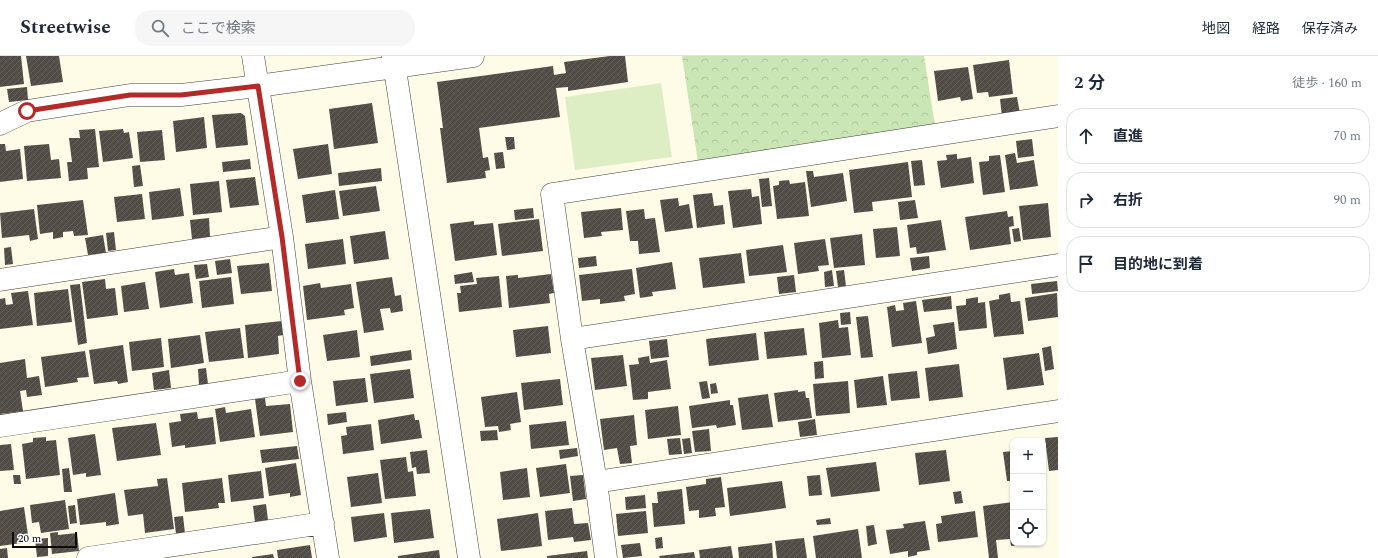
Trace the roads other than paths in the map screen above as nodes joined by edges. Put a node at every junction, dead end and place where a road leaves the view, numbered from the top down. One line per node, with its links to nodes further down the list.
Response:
1 (253, 56): 4 (street)
2 (473, 56): 3 (street)
3 (394, 61): 4 (street); 18 (street)
4 (258, 86): 6 (street); 7 (street)
5 (1058, 116): 10 (street)
6 (0, 124)
7 (282, 237): 9 (street); 11 (street)
8 (1058, 264): 10 (street)
9 (0, 280)
10 (572, 339): 14 (street)
11 (300, 381): 13 (street); 15 (street)
12 (1058, 410): 14 (street)
13 (0, 426)
14 (596, 482): 19 (street)
15 (323, 523): 16 (street); 17 (street)
16 (88, 558)
17 (328, 558)
18 (469, 558)
19 (606, 558)

